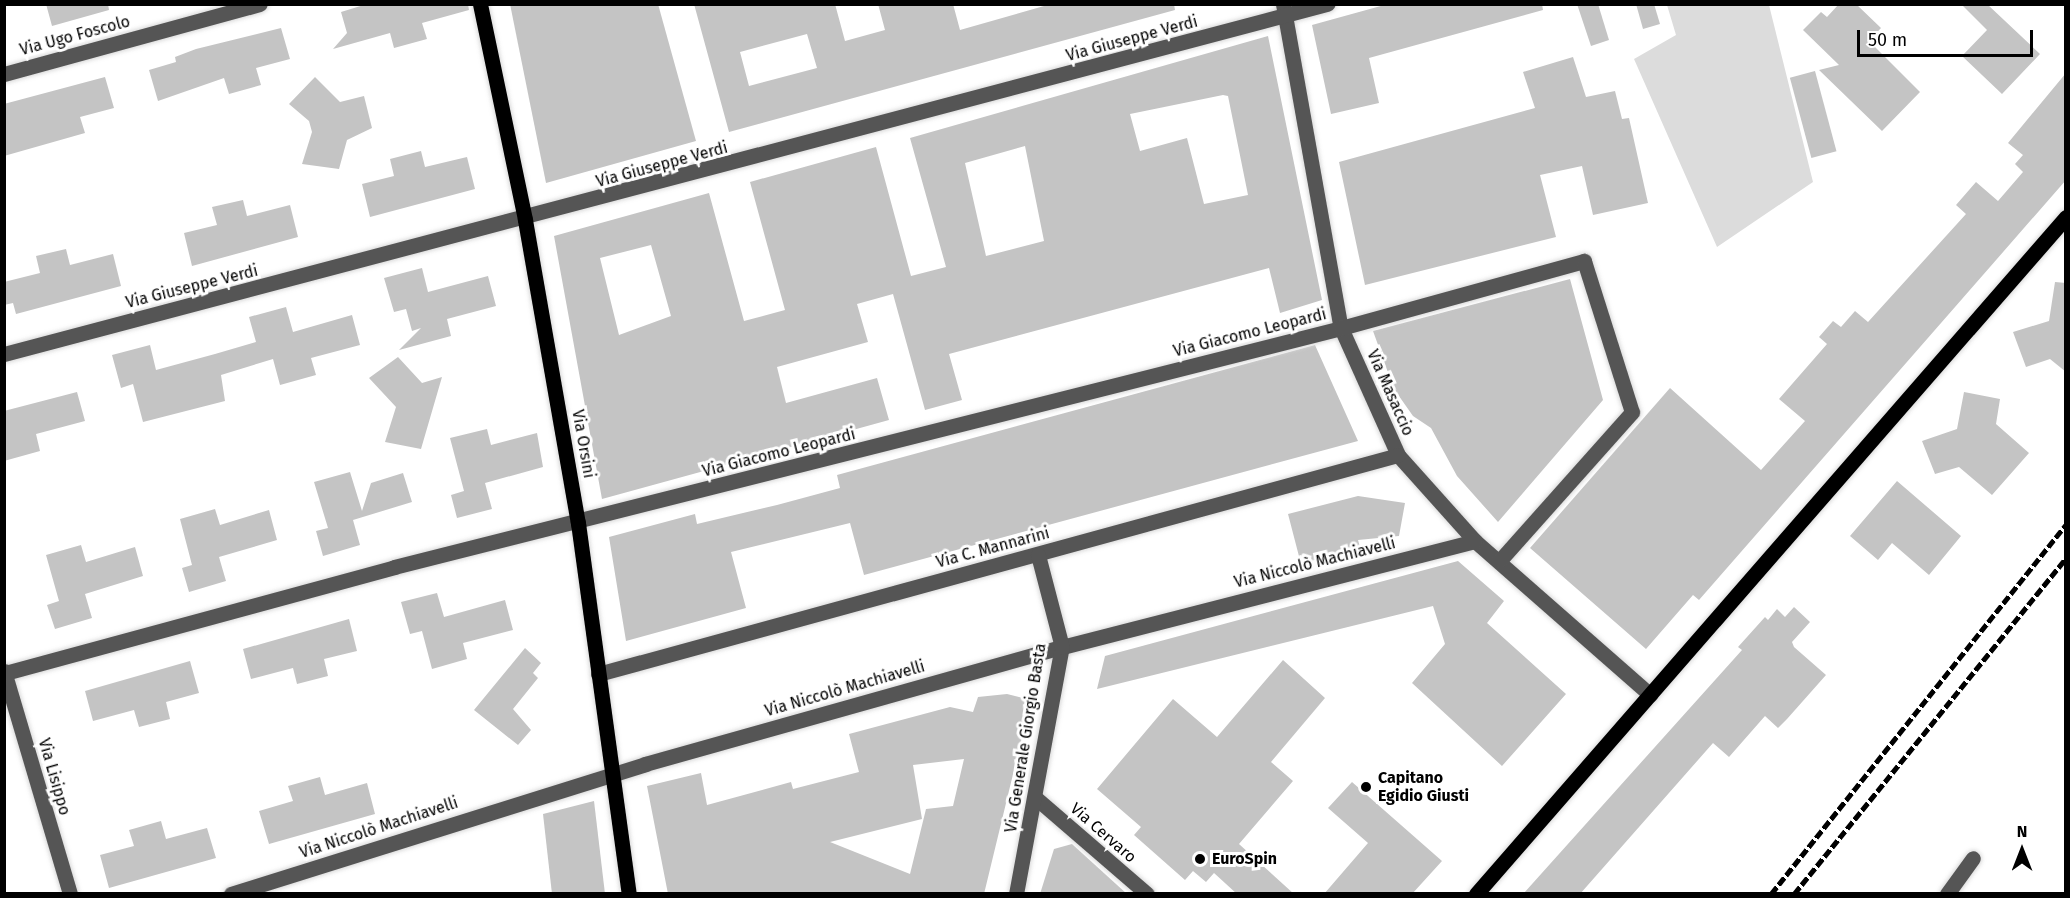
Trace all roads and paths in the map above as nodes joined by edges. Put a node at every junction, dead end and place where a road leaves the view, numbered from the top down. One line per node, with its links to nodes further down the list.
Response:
1 (260, 4): 5 (street, Via Ugo Foscolo)
2 (480, 4): 7 (main road, Via Orsini)
3 (1328, 4): 4 (street, Via Giuseppe Verdi)
4 (1284, 11): 7 (street, Via Giuseppe Verdi); 8 (street, Via Masaccio)
5 (4, 74)
6 (2066, 218): 18 (main road)
7 (525, 220): 9 (street, Via Giuseppe Verdi); 11 (main road, Via Orsini)
8 (1341, 328): 10 (street, Via Masaccio); 11 (street, Via Giacomo Leopardi); 14 (street, Via Giacomo Leopardi)
9 (4, 354)
10 (1398, 455): 12 (street, Via Masaccio); 13 (street, Via C. Mannarini)
11 (578, 523): 16 (street, Via Giacomo Leopardi); 17 (main road, Via Orsini)
12 (1475, 541): 14 (street, Via Masaccio); 15 (street, Via Niccolò Machiavelli)
13 (1038, 555): 15 (street, Via Generale Giorgio Basta); 17 (street, Via C. Mannarini)
14 (1500, 560): 18 (street, Via Masaccio)
15 (1062, 647): 19 (street, Via Niccolò Machiavelli); 20 (street, Via Generale Giorgio Basta)
16 (5, 672): 22 (street, Via Lisippo)
17 (598, 674): 19 (main road, Via Orsini)
18 (1650, 695): 27 (main road)
19 (614, 773): 23 (street, Via Niccolò Machiavelli); 24 (main road, Via Orsini)
20 (1037, 799): 25 (street, Via Generale Giorgio Basta); 26 (street, Via Cervaro)
21 (1973, 858): 28 (street)
22 (70, 894)
23 (231, 894)
24 (629, 894)
25 (1016, 894)
26 (1147, 894)
27 (1476, 894)
28 (1947, 894)

